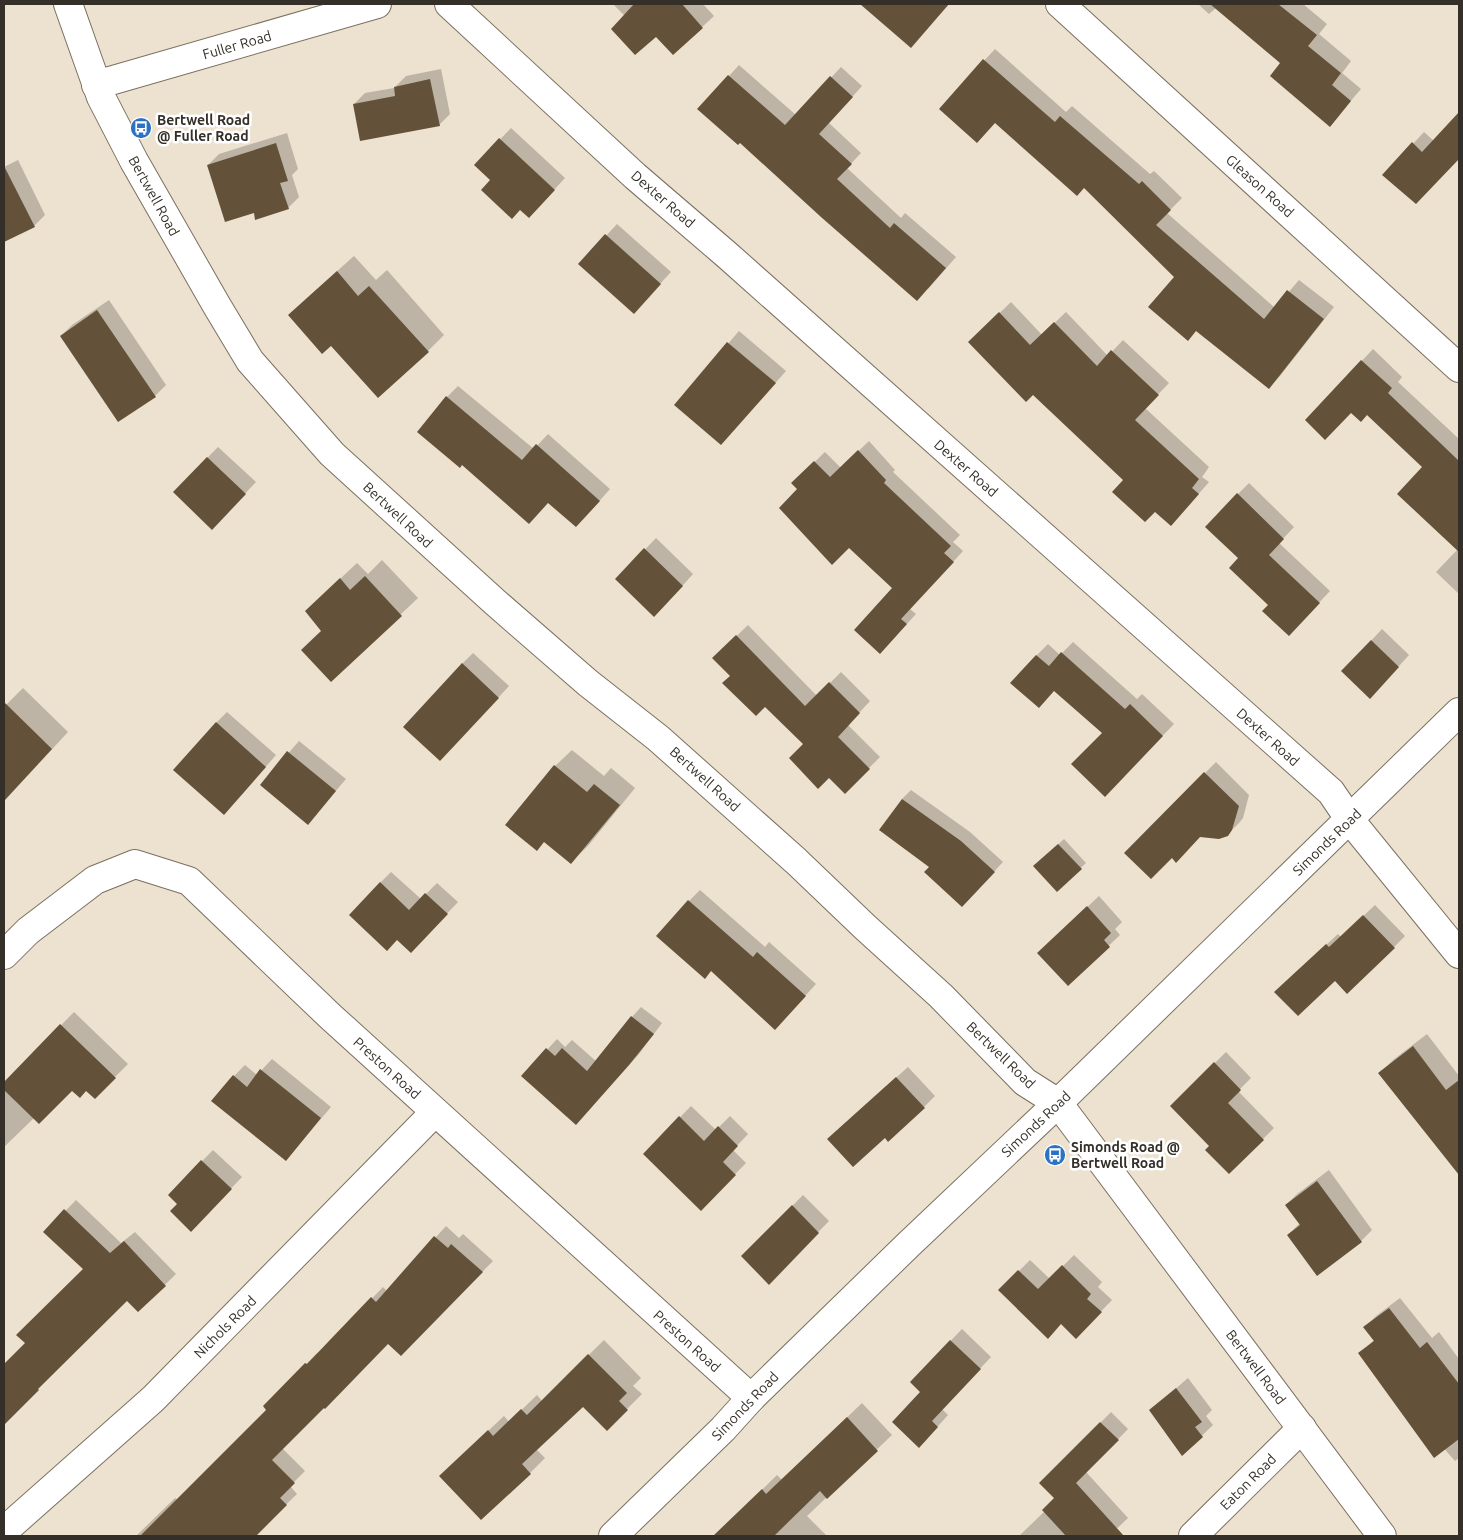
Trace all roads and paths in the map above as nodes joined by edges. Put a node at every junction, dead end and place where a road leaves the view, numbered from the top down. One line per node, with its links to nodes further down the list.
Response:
1 (68, 4): 5 (street, Bertwell Road)
2 (378, 4): 5 (street, Fuller Road)
3 (448, 4): 8 (street, Dexter Road)
4 (1060, 4): 6 (street, Gleason Road)
5 (96, 85): 11 (street, Bertwell Road)
6 (1459, 368)
7 (1459, 712): 8 (street, Simonds Road)
8 (1350, 820): 9 (street, Dexter Road); 11 (street, Simonds Road)
9 (1459, 954)
10 (4, 956): 12 (street, Preston Road)
11 (1058, 1103): 13 (street, Simonds Road); 14 (street, Bertwell Road)
12 (435, 1112): 13 (street, Preston Road); 15 (street, Nichols Road)
13 (750, 1398): 16 (street, Simonds Road)
14 (1302, 1428): 17 (street, Eaton Road); 18 (street, Bertwell Road)
15 (4, 1531)
16 (613, 1536)
17 (1193, 1536)
18 (1382, 1536)

